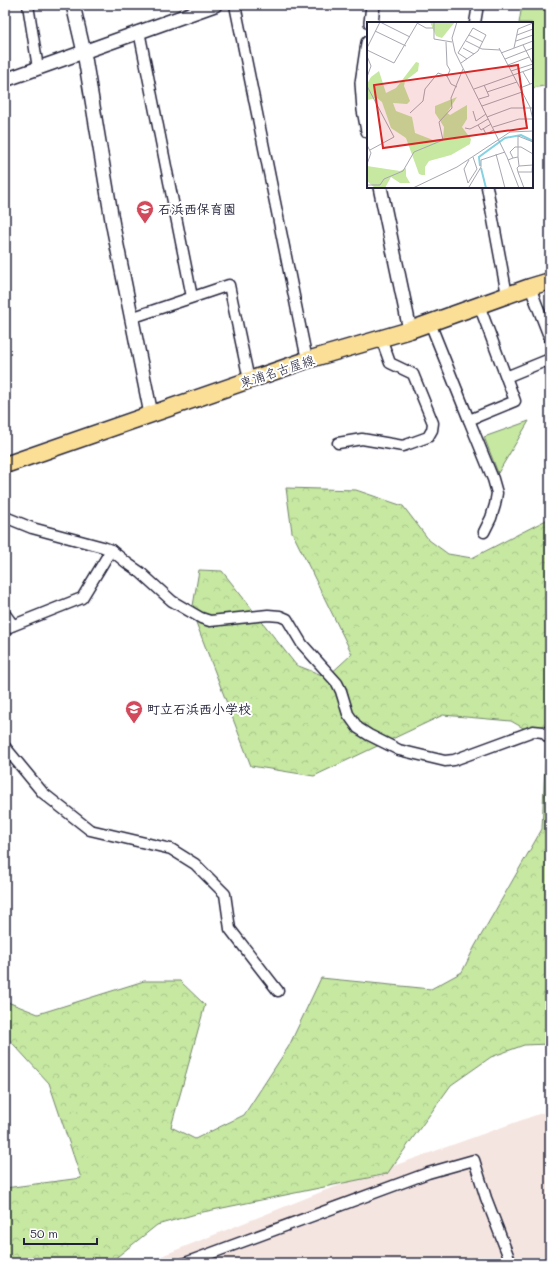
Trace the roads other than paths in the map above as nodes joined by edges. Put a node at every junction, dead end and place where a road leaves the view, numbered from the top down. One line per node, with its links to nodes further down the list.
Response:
1 (28, 5): 13 (street)
2 (73, 5): 12 (street)
3 (215, 5): 7 (street)
4 (235, 5): 29 (street)
5 (373, 5): 8 (street)
6 (478, 5): 9 (street)
7 (196, 8): 10 (street)
8 (371, 22)
9 (475, 22)
10 (139, 31): 12 (street); 21 (street)
11 (367, 50): 15 (street)
12 (84, 52): 13 (street); 23 (street)
13 (38, 68): 14 (street)
14 (5, 80)
15 (367, 126)
16 (380, 188): 25 (street)
17 (487, 188): 20 (street)
18 (550, 281): 19 (main road, 東浦名古屋線)
19 (530, 287): 20 (main road, 東浦名古屋線); 27 (street)
20 (507, 295): 22 (main road, 東浦名古屋線)
21 (192, 298): 23 (street); 31 (street)
22 (479, 305): 24 (main road, 東浦名古屋線); 30 (street)
23 (131, 318): 32 (street)
24 (430, 322): 25 (main road, 東浦名古屋線); 33 (street)
25 (410, 330): 26 (main road, 東浦名古屋線)
26 (381, 338): 29 (main road, 東浦名古屋線); 34 (street)
27 (550, 339)
28 (550, 359): 30 (street)
29 (307, 360): 31 (main road, 東浦名古屋線)
30 (506, 377): 33 (street)
31 (249, 380): 32 (main road, 東浦名古屋線)
32 (151, 414): 35 (main road, 東浦名古屋線)
33 (469, 420): 37 (street)
34 (338, 442)
35 (5, 465)
36 (5, 517): 38 (street)
37 (484, 532)
38 (111, 550): 40 (street); 41 (street)
39 (5, 614): 40 (street)
40 (9, 628)
41 (550, 739)
42 (5, 747): 43 (street)
43 (278, 992)
44 (186, 1263): 45 (street)
45 (510, 1263)

